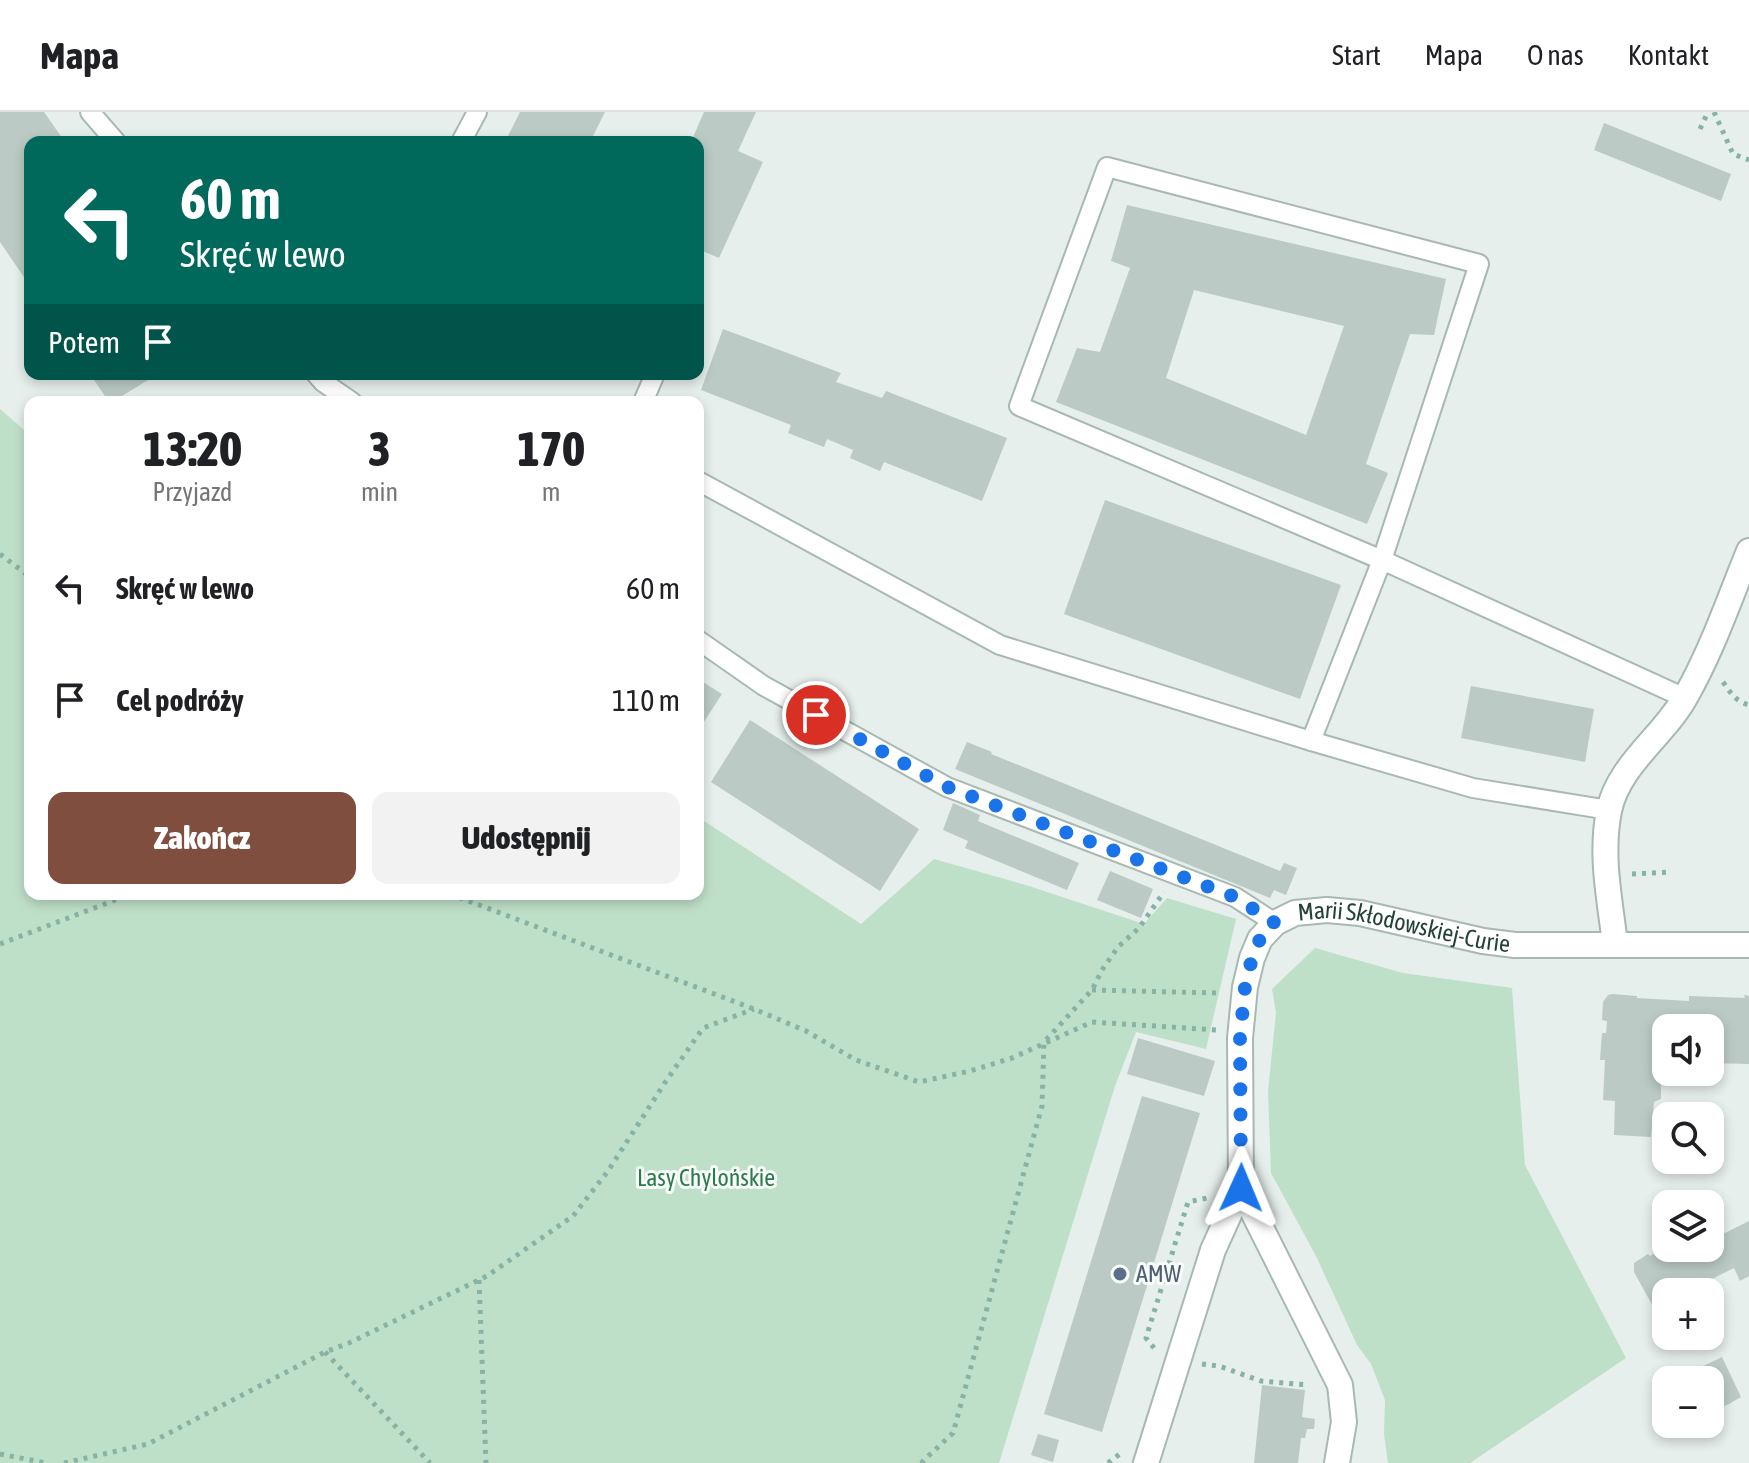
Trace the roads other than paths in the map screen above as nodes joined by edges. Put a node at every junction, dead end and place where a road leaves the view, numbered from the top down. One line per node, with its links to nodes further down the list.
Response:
1 (90, 112): 3 (lane)
2 (477, 112): 4 (lane)
3 (111, 136)
4 (464, 136)
5 (321, 380): 6 (lane)
6 (343, 396)
7 (704, 484): 12 (lane)
8 (1749, 551): 11 (street)
9 (1382, 560): 9 (lane); 11 (lane); 12 (lane)
10 (704, 644): 14 (lane)
11 (1685, 698): 13 (street)
12 (1311, 741): 13 (lane)
13 (1609, 810): 15 (street)
14 (1275, 923): 15 (street, Marii Skłodowskiej-Curie); 17 (street, Marii Skłodowskiej-Curie)
15 (1615, 944): 16 (street, Marii Skłodowskiej-Curie)
16 (1749, 945)
17 (1241, 1188): 18 (street, Marii Skłodowskiej-Curie); 19 (street, Marii Skłodowskiej-Curie)
18 (1137, 1456)
19 (1337, 1463)

